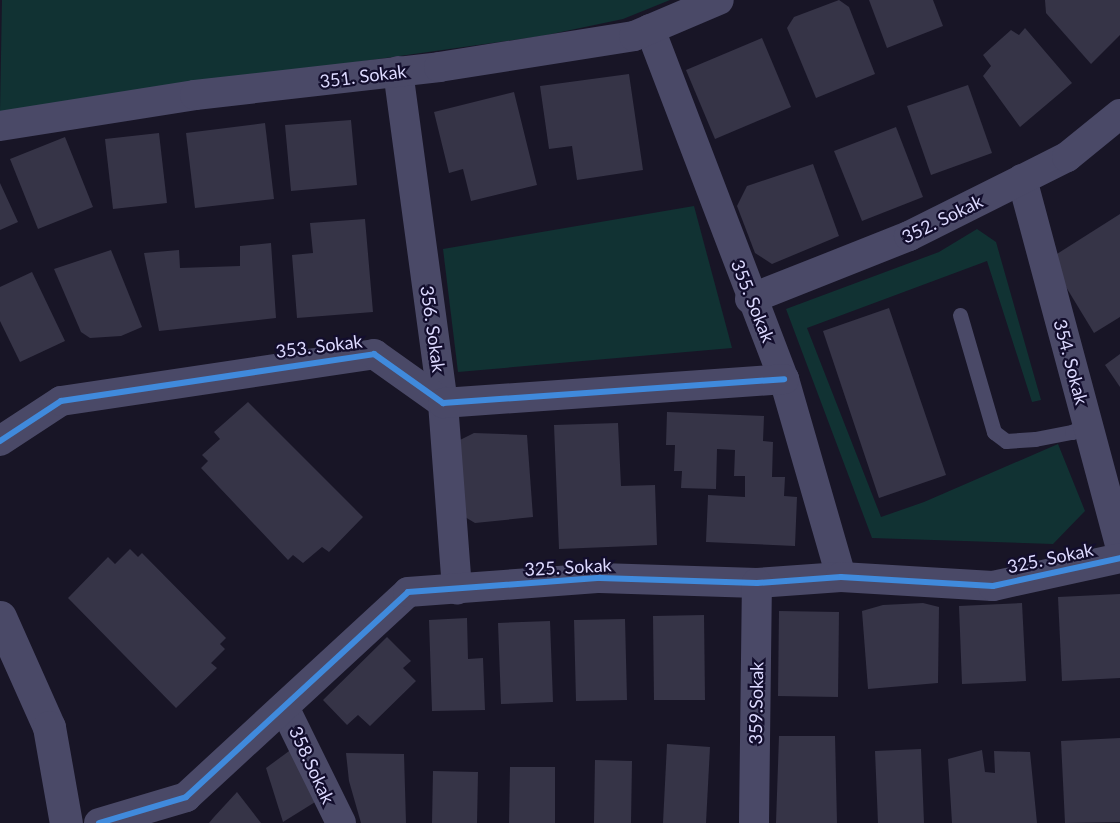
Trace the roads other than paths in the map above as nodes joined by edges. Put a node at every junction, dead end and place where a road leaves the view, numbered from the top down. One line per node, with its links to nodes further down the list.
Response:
1 (719, 0): 2 (street, 351. Sokak)
2 (651, 29): 3 (street, 351. Sokak); 7 (street, 355. Sokak)
3 (398, 71): 5 (street, 351. Sokak); 10 (street, 356. Sokak)
4 (1120, 114): 6 (street, 352. Sokak)
5 (0, 126)
6 (1022, 179): 7 (street, 352. Sokak); 11 (street, 354. Sokak)
7 (750, 299): 9 (street, 355. Sokak)
8 (960, 315): 11 (lane)
9 (784, 379): 10 (street); 15 (street, 355. Sokak)
10 (443, 403): 12 (street, 353. Sokak); 17 (street, 356. Sokak)
11 (1088, 424): 13 (street, 354. Sokak)
12 (0, 441)
13 (1120, 545)
14 (1120, 558): 15 (street, 325. Sokak)
15 (841, 577): 16 (street, 325. Sokak)
16 (758, 583): 17 (street, 325. Sokak); 23 (street, 359.Sokak)
17 (457, 589): 19 (street, 325. Sokak)
18 (0, 617): 20 (street)
19 (284, 707): 21 (street, 325. Sokak); 22 (street, 358.Sokak)
20 (66, 823)
21 (99, 823)
22 (341, 823)
23 (754, 823)

